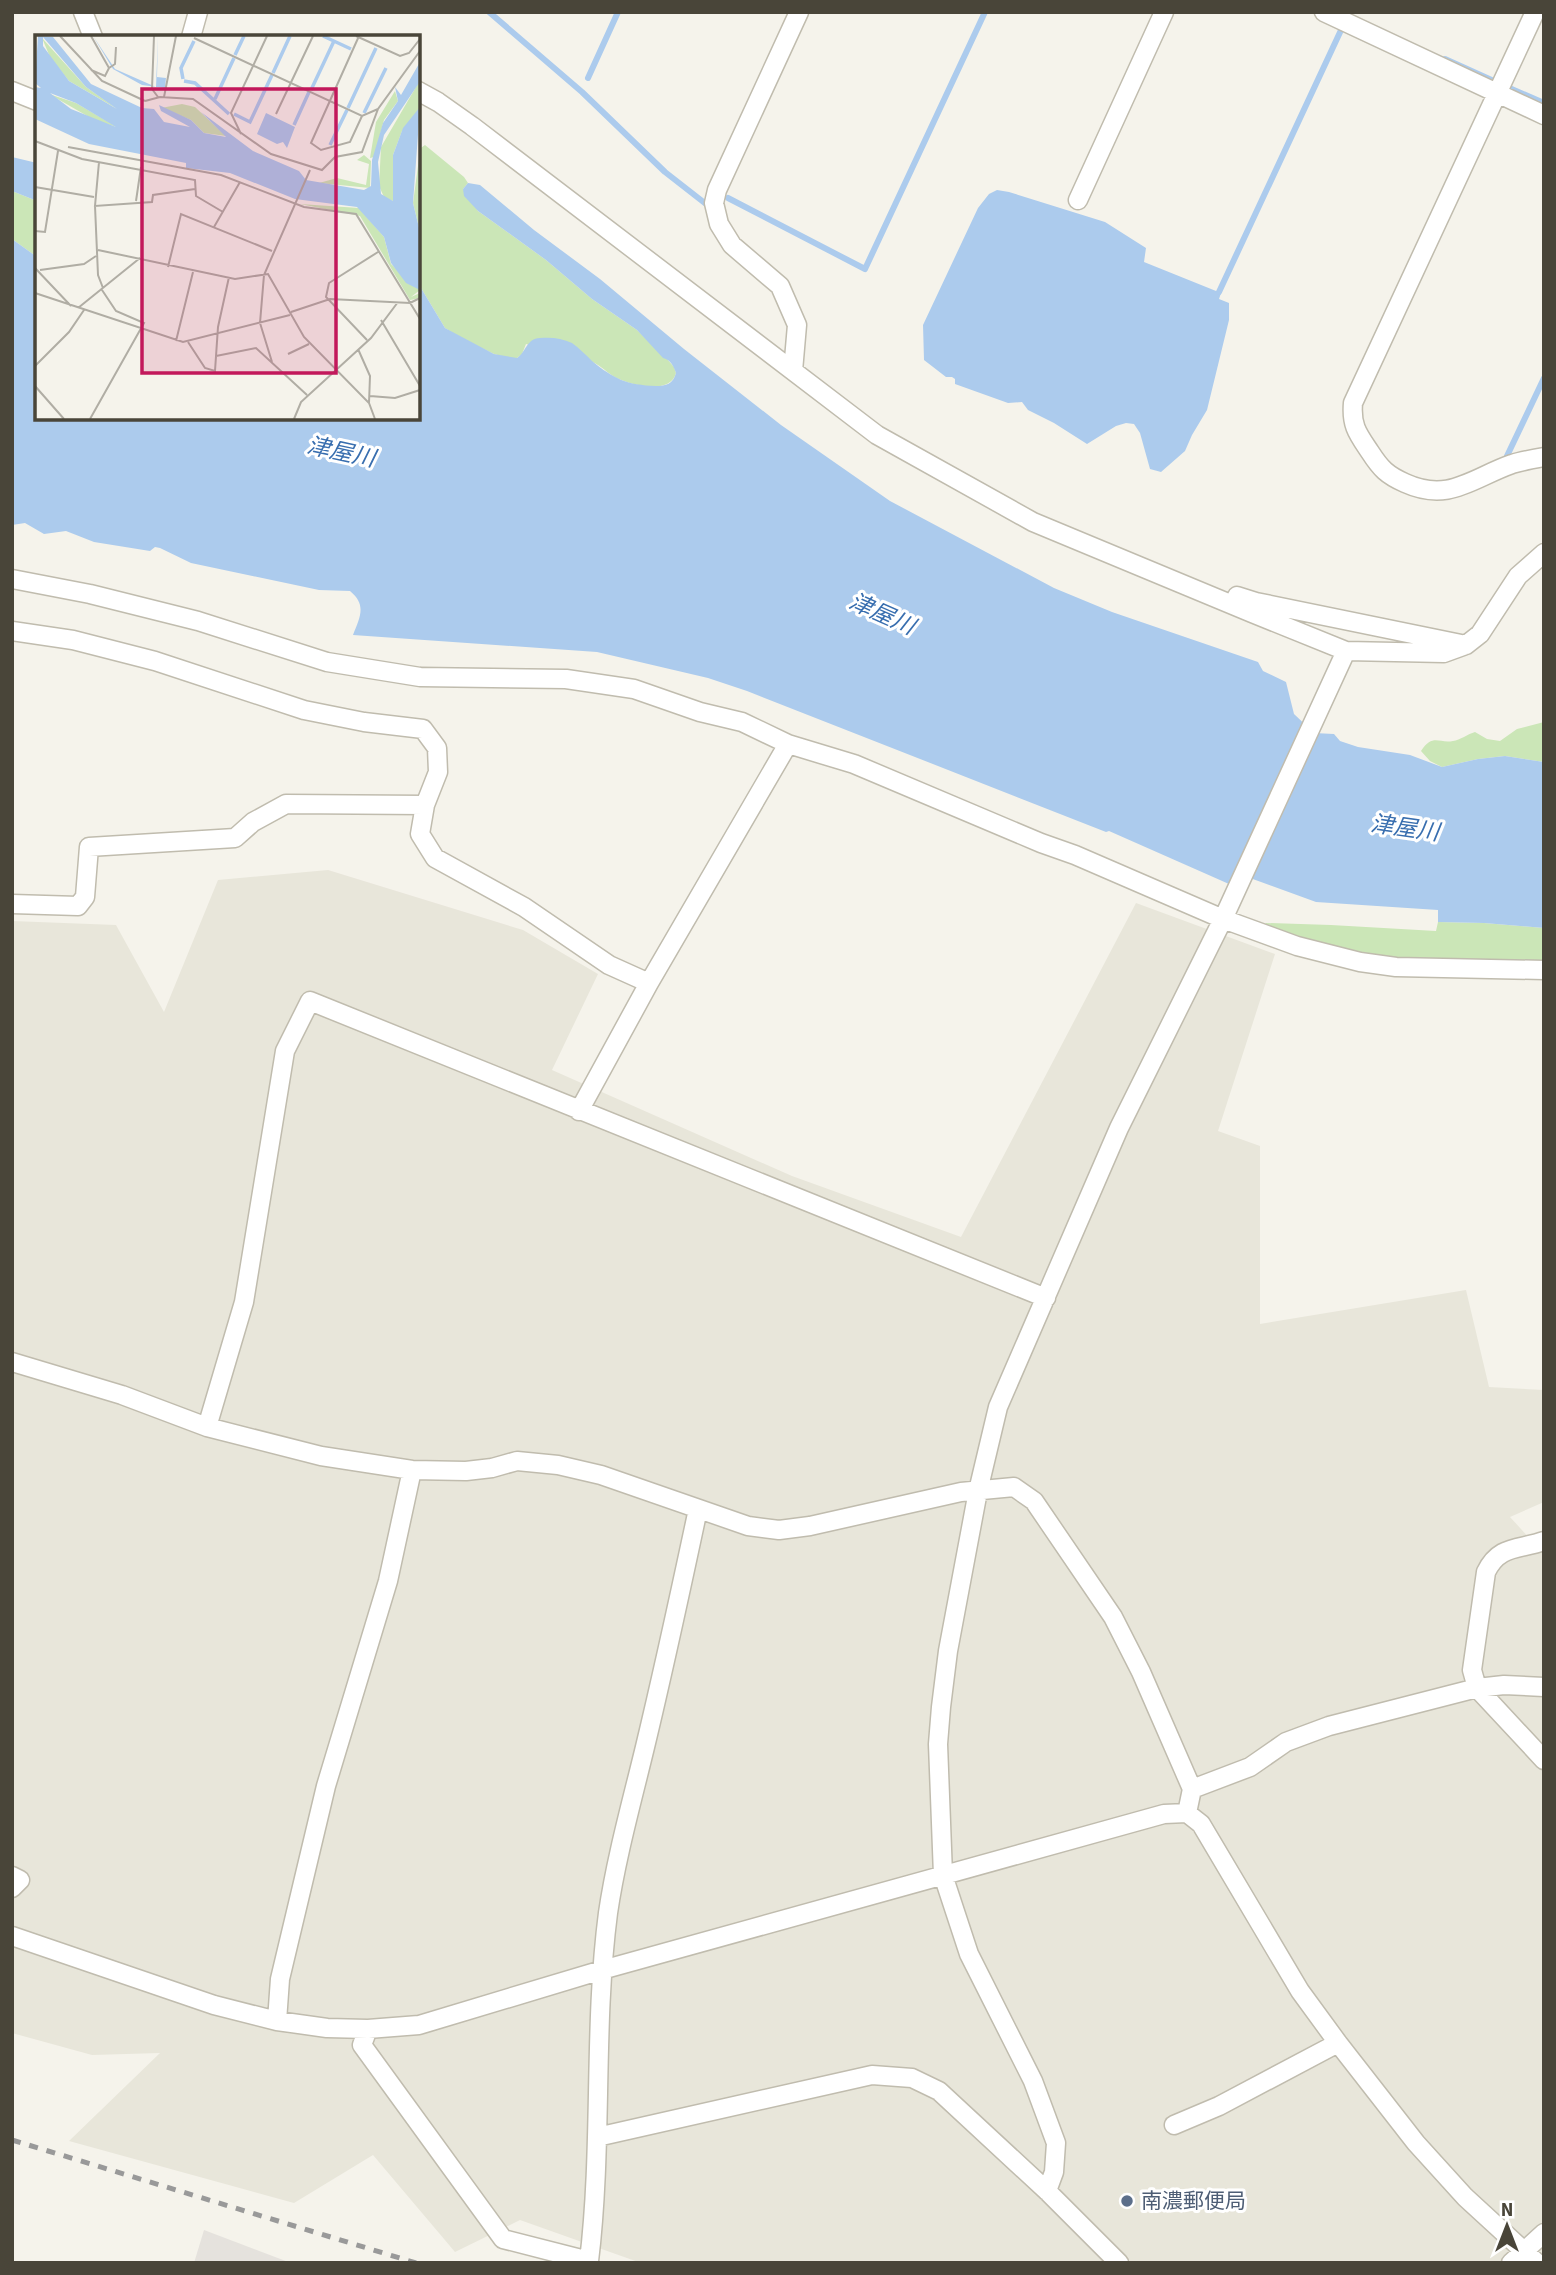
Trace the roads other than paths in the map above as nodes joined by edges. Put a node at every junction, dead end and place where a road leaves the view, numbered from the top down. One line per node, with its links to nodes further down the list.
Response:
1 (83, 12): 7 (street)
2 (198, 12): 8 (street)
3 (799, 12): 13 (street)
4 (1164, 12): 12 (street)
5 (1324, 12): 10 (street)
6 (1535, 12): 10 (street)
7 (92, 35)
8 (192, 35)
9 (420, 92): 13 (street)
10 (1497, 94): 11 (street); 14 (street)
11 (1544, 115)
12 (1078, 200)
13 (793, 371): 16 (street)
14 (1544, 457)
15 (1544, 553): 19 (street)
16 (1125, 560): 19 (street); 20 (street)
17 (12, 579): 21 (street)
18 (12, 631): 22 (street)
19 (1466, 645): 20 (street)
20 (1346, 651): 24 (street)
21 (789, 744): 24 (street); 26 (street)
22 (425, 805): 23 (street); 26 (street)
23 (12, 904)
24 (1223, 919): 25 (street); 28 (street)
25 (1544, 971)
26 (649, 984): 27 (street)
27 (579, 1111): 28 (street); 30 (street)
28 (1046, 1298): 32 (street)
29 (12, 1362): 30 (street)
30 (207, 1427): 31 (street)
31 (412, 1470): 33 (street); 45 (street)
32 (978, 1491): 33 (street); 38 (street); 40 (street)
33 (698, 1509): 44 (street)
34 (1544, 1541): 36 (street)
35 (1544, 1686): 36 (street)
36 (1477, 1688): 37 (street); 38 (street)
37 (1544, 1760)
38 (1192, 1788): 39 (street)
39 (1187, 1813): 40 (street); 47 (street)
40 (943, 1875): 44 (street); 50 (street)
41 (12, 1876): 42 (street)
42 (12, 1888)
43 (12, 1936): 45 (street)
44 (603, 1970): 46 (street); 49 (street)
45 (277, 2021): 46 (street)
46 (368, 2029): 49 (street)
47 (1338, 2043): 48 (street); 52 (street)
48 (1174, 2125)
49 (597, 2137): 50 (street)
50 (1047, 2190): 53 (street)
51 (1544, 2233): 52 (street)
52 (1524, 2259)
53 (1119, 2263)

